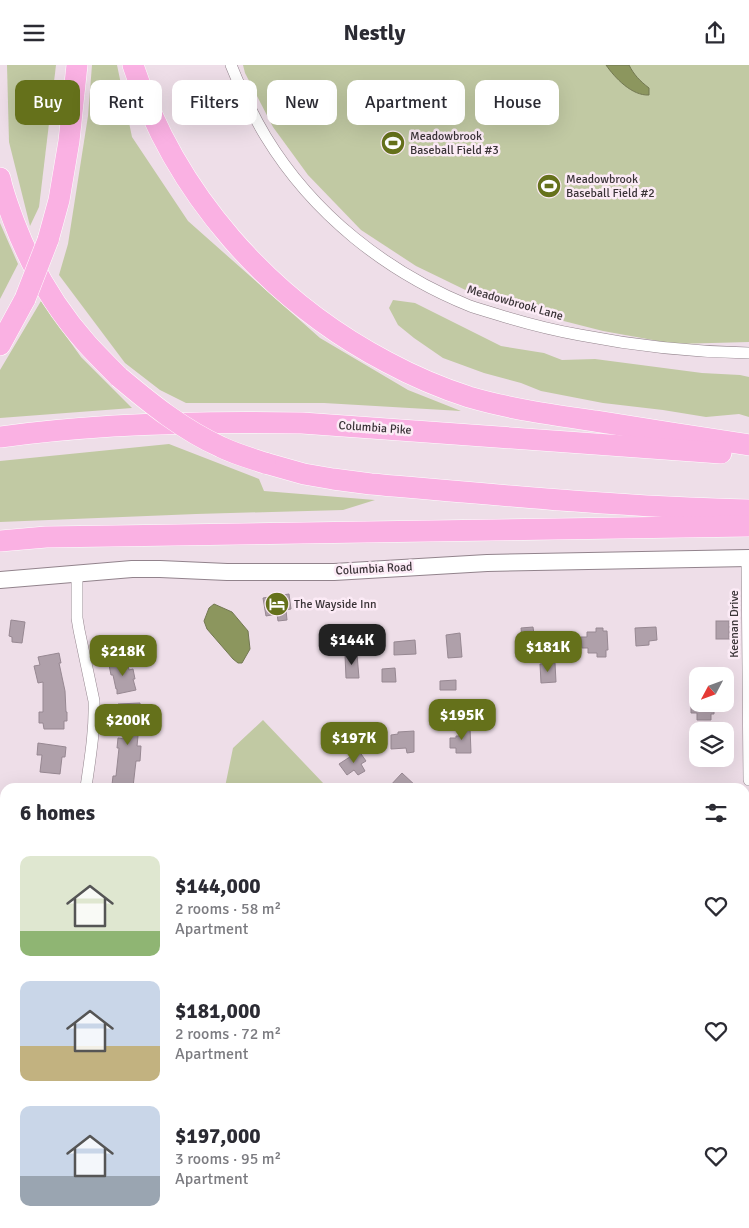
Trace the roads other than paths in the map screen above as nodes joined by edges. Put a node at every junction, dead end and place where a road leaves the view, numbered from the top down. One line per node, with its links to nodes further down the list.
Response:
1 (77, 65): 5 (highway, bridge)
2 (133, 65): 8 (highway)
3 (231, 65): 6 (street, Meadowbrook Lane)
4 (0, 178): 10 (highway, bridge)
5 (0, 345)
6 (749, 353)
7 (0, 437): 9 (highway, Columbia Pike)
8 (749, 445)
9 (749, 456)
10 (749, 510)
11 (749, 526): 12 (highway)
12 (0, 541)
13 (748, 558): 14 (street, Columbia Road); 16 (street, Keenan Drive)
14 (77, 574): 15 (street, Columbia Road); 17 (street)
15 (0, 580)
16 (749, 780)
17 (87, 783)

